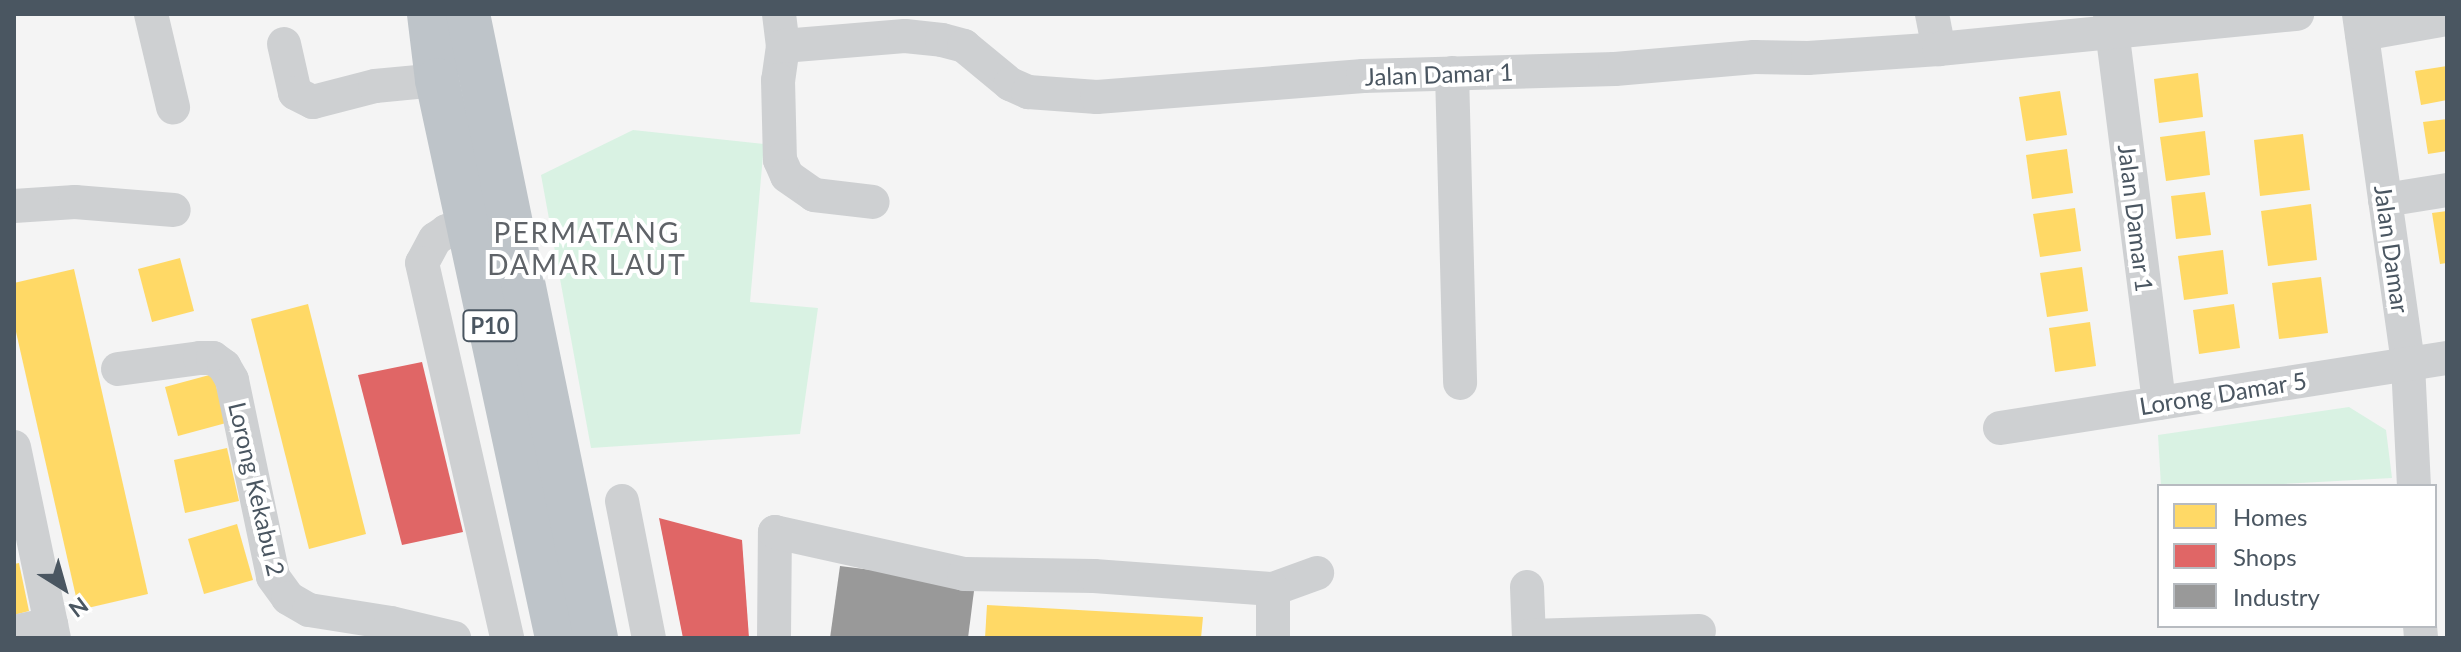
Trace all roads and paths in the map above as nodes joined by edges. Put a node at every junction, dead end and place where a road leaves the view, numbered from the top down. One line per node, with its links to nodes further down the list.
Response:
1 (151, 14): 14 (street)
2 (429, 14): 13 (highway, P10)
3 (468, 14): 40 (highway, P10)
4 (1932, 14): 11 (street)
5 (2297, 14): 7 (street, Jalan Damar 1)
6 (2447, 19): 8 (street)
7 (2111, 23): 11 (street, Jalan Damar 1); 25 (street, Jalan Damar 1)
8 (2360, 24): 16 (street, Jalan Damar)
9 (781, 30): 12 (street, Jalan Damar 1); 17 (street)
10 (284, 44): 13 (street)
11 (1939, 49): 12 (street, Jalan Damar 1)
12 (1452, 73): 24 (street)
13 (437, 80): 20 (highway, P10)
14 (173, 107)
15 (2447, 190): 16 (street)
16 (2385, 200): 22 (street, Jalan Damar)
17 (873, 202)
18 (14, 206): 19 (street)
19 (174, 210)
20 (468, 226): 38 (street); 39 (highway, P10)
21 (2447, 358): 22 (street, Lorong Damar 5)
22 (2408, 364): 25 (street, Lorong Damar 5); 28 (street, Jalan Damar)
23 (118, 369): 37 (street, Lorong Kekabu 2)
24 (1460, 383)
25 (2159, 403): 26 (street, Lorong Damar 5)
26 (2000, 428)
27 (14, 447): 33 (street)
28 (2414, 484)
29 (622, 501): 41 (street)
30 (1317, 573): 32 (street)
31 (1527, 587): 36 (street)
32 (1273, 589): 42 (street); 43 (street)
33 (52, 631): 35 (street)
34 (1699, 631): 36 (street)
35 (14, 632)
36 (1529, 637)
37 (454, 638)
38 (507, 638)
39 (557, 638)
40 (596, 638)
41 (649, 638)
42 (774, 638)
43 (1273, 638)

